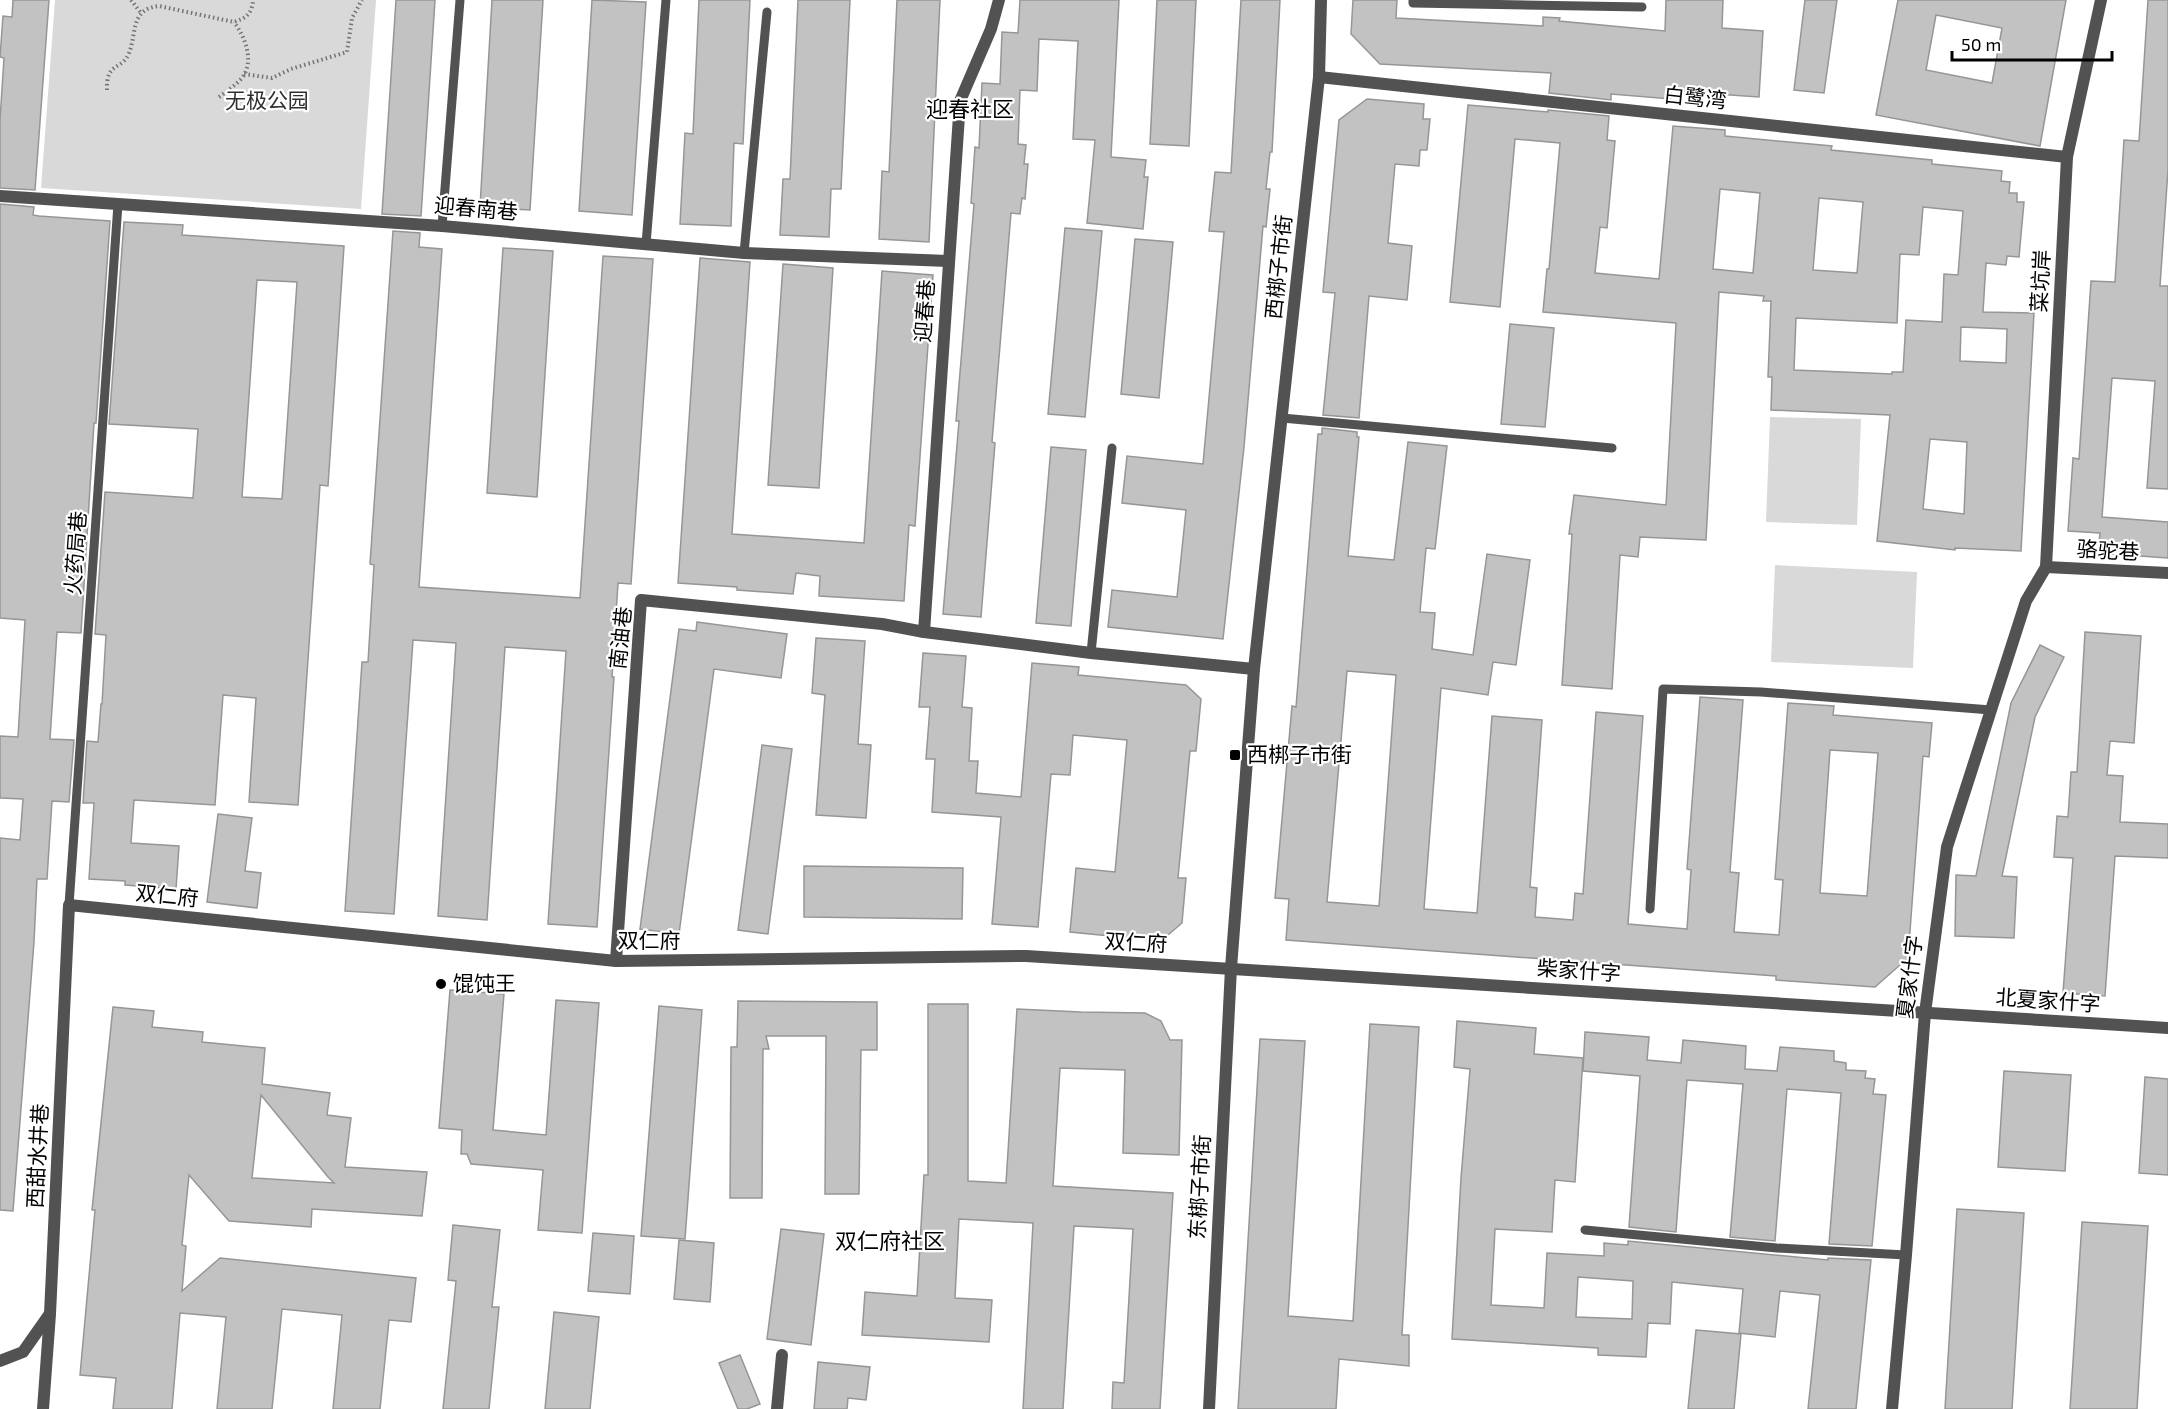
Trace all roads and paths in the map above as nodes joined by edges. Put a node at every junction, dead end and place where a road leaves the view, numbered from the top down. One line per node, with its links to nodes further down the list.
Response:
1 (131, 0): 12 (path)
2 (253, 0): 13 (path)
3 (362, 0): 14 (path)
4 (460, 0): 21 (lane)
5 (666, 0): 22 (lane)
6 (999, 0): 24 (street, 迎春巷)
7 (1321, 0): 15 (street, 西梆子市街)
8 (1413, 0): 10 (lane)
9 (2101, 0): 18 (street, 菜坑岸)
10 (1642, 7)
11 (767, 12): 23 (lane)
12 (141, 13): 13 (path); 16 (path)
13 (234, 22): 14 (path)
14 (244, 74): 17 (path)
15 (1319, 77): 18 (street, 白鹭湾); 25 (street, 西梆子市街)
16 (107, 90)
17 (219, 97)
18 (2067, 157): 28 (street, 菜坑岸)
19 (0, 196): 20 (street, 迎春南巷)
20 (118, 204): 21 (street, 迎春南巷); 34 (lane, 火药局巷)
21 (442, 226): 22 (street, 迎春南巷)
22 (646, 244): 23 (street, 迎春南巷)
23 (744, 253): 24 (street, 迎春南巷)
24 (948, 261): 30 (street, 迎春巷)
25 (1282, 418): 27 (lane); 32 (street, 西梆子市街)
26 (1112, 448): 31 (lane)
27 (1612, 448)
28 (2046, 567): 29 (street, 骆驼巷); 33 (street, 夏家什字)
29 (2168, 573)
30 (924, 632): 31 (street); 36 (street, 南油巷)
31 (1091, 653): 32 (street)
32 (1254, 669): 37 (street, 西梆子市街)
33 (1991, 710): 35 (lane); 38 (street, 夏家什字)
34 (69, 905): 36 (street, 双仁府); 42 (street, 西甜水井巷)
35 (1650, 909)
36 (616, 962): 37 (street, 双仁府)
37 (1231, 968): 38 (street, 柴家什字); 47 (street, 东梆子市街)
38 (1925, 1013): 39 (street, 北夏家什字); 41 (street, 夏家什字)
39 (2168, 1028)
40 (1585, 1230): 41 (lane)
41 (1906, 1255): 48 (street, 夏家什字)
42 (50, 1314): 44 (street); 45 (street, 西甜水井巷)
43 (782, 1355): 46 (street)
44 (0, 1362)
45 (43, 1409)
46 (777, 1409)
47 (1209, 1409)
48 (1892, 1409)

